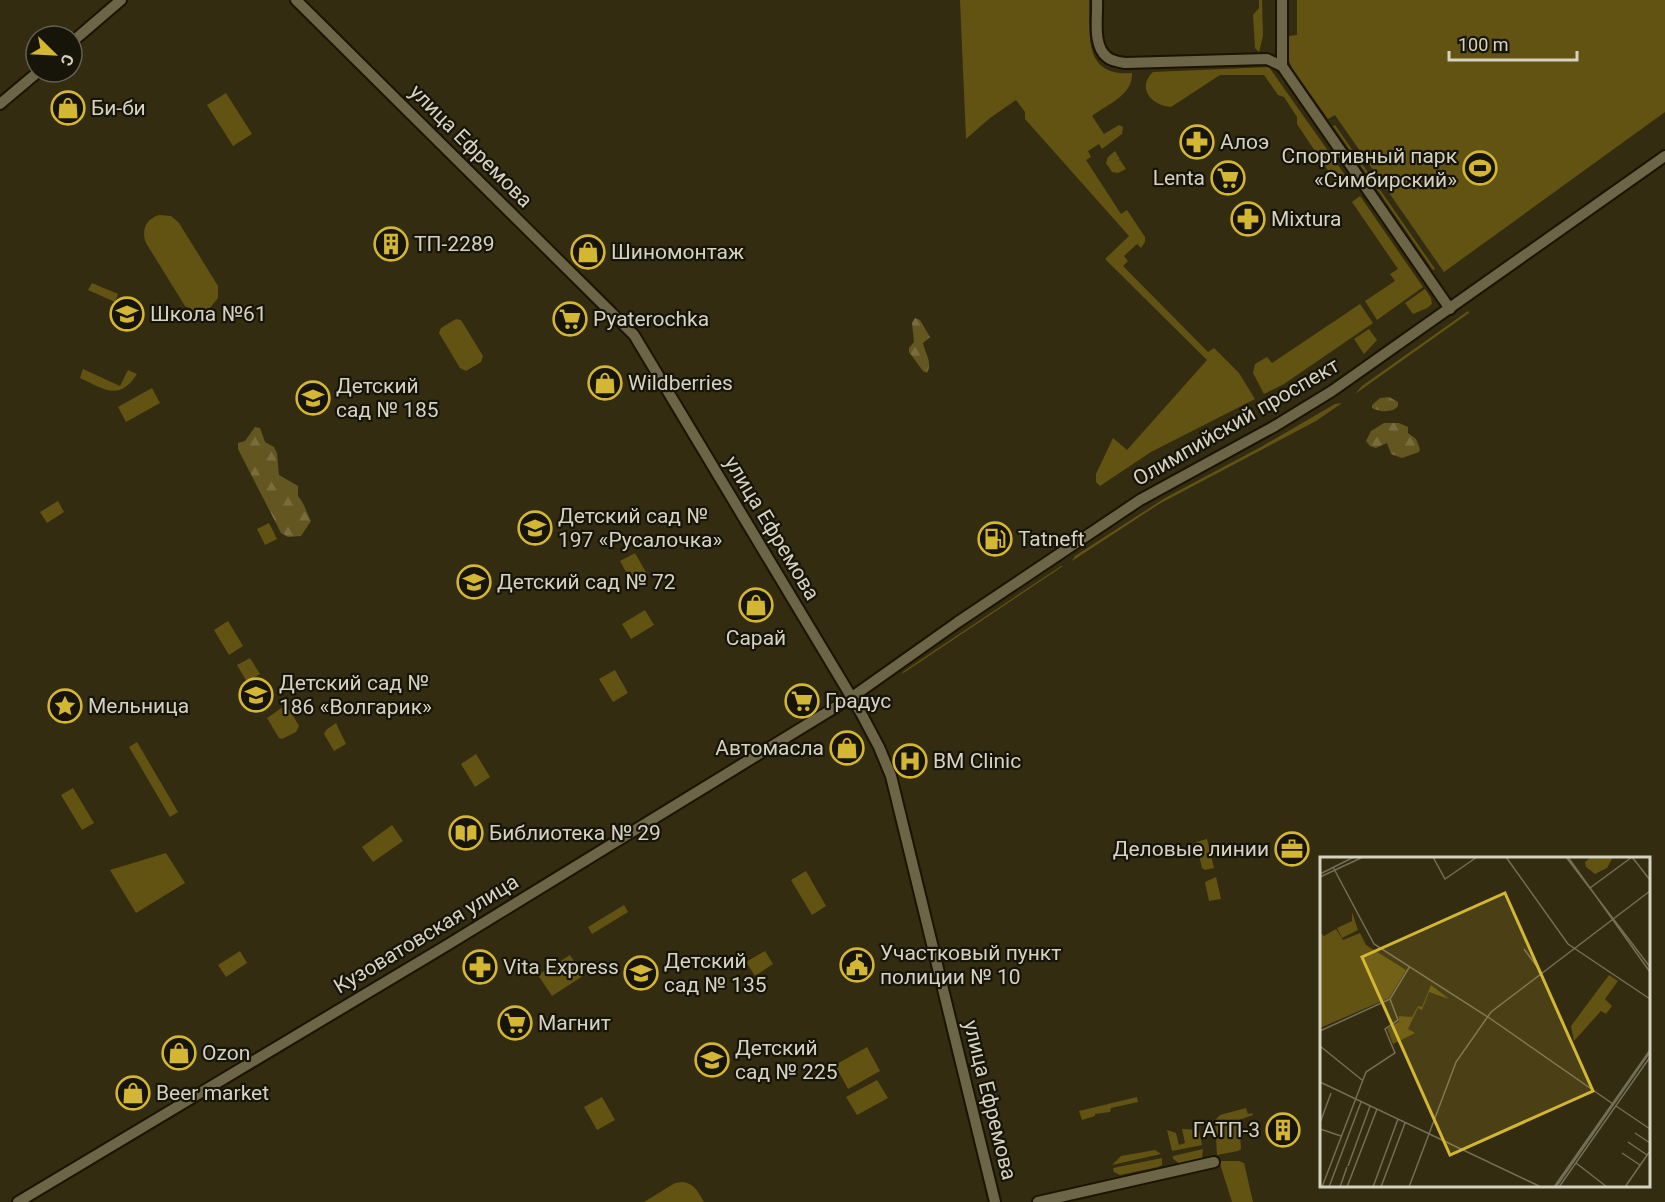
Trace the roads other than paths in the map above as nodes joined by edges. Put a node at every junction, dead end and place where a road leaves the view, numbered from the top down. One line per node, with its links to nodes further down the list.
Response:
1 (121, 0): 5 (street)
2 (296, 0): 11 (street, улица Ефремова)
3 (1097, 0): 6 (street)
4 (1282, 0): 6 (street)
5 (84, 32)
6 (1282, 66): 10 (street)
7 (24, 84): 8 (street)
8 (0, 104)
9 (1665, 156): 10 (street, Олимпийский проспект)
10 (1450, 309): 11 (street, Олимпийский проспект)
11 (852, 698): 13 (street, Кузоватовская улица); 14 (street, улица Ефремова)
12 (1214, 1162): 15 (street)
13 (18, 1202)
14 (995, 1202)
15 (1038, 1202)

